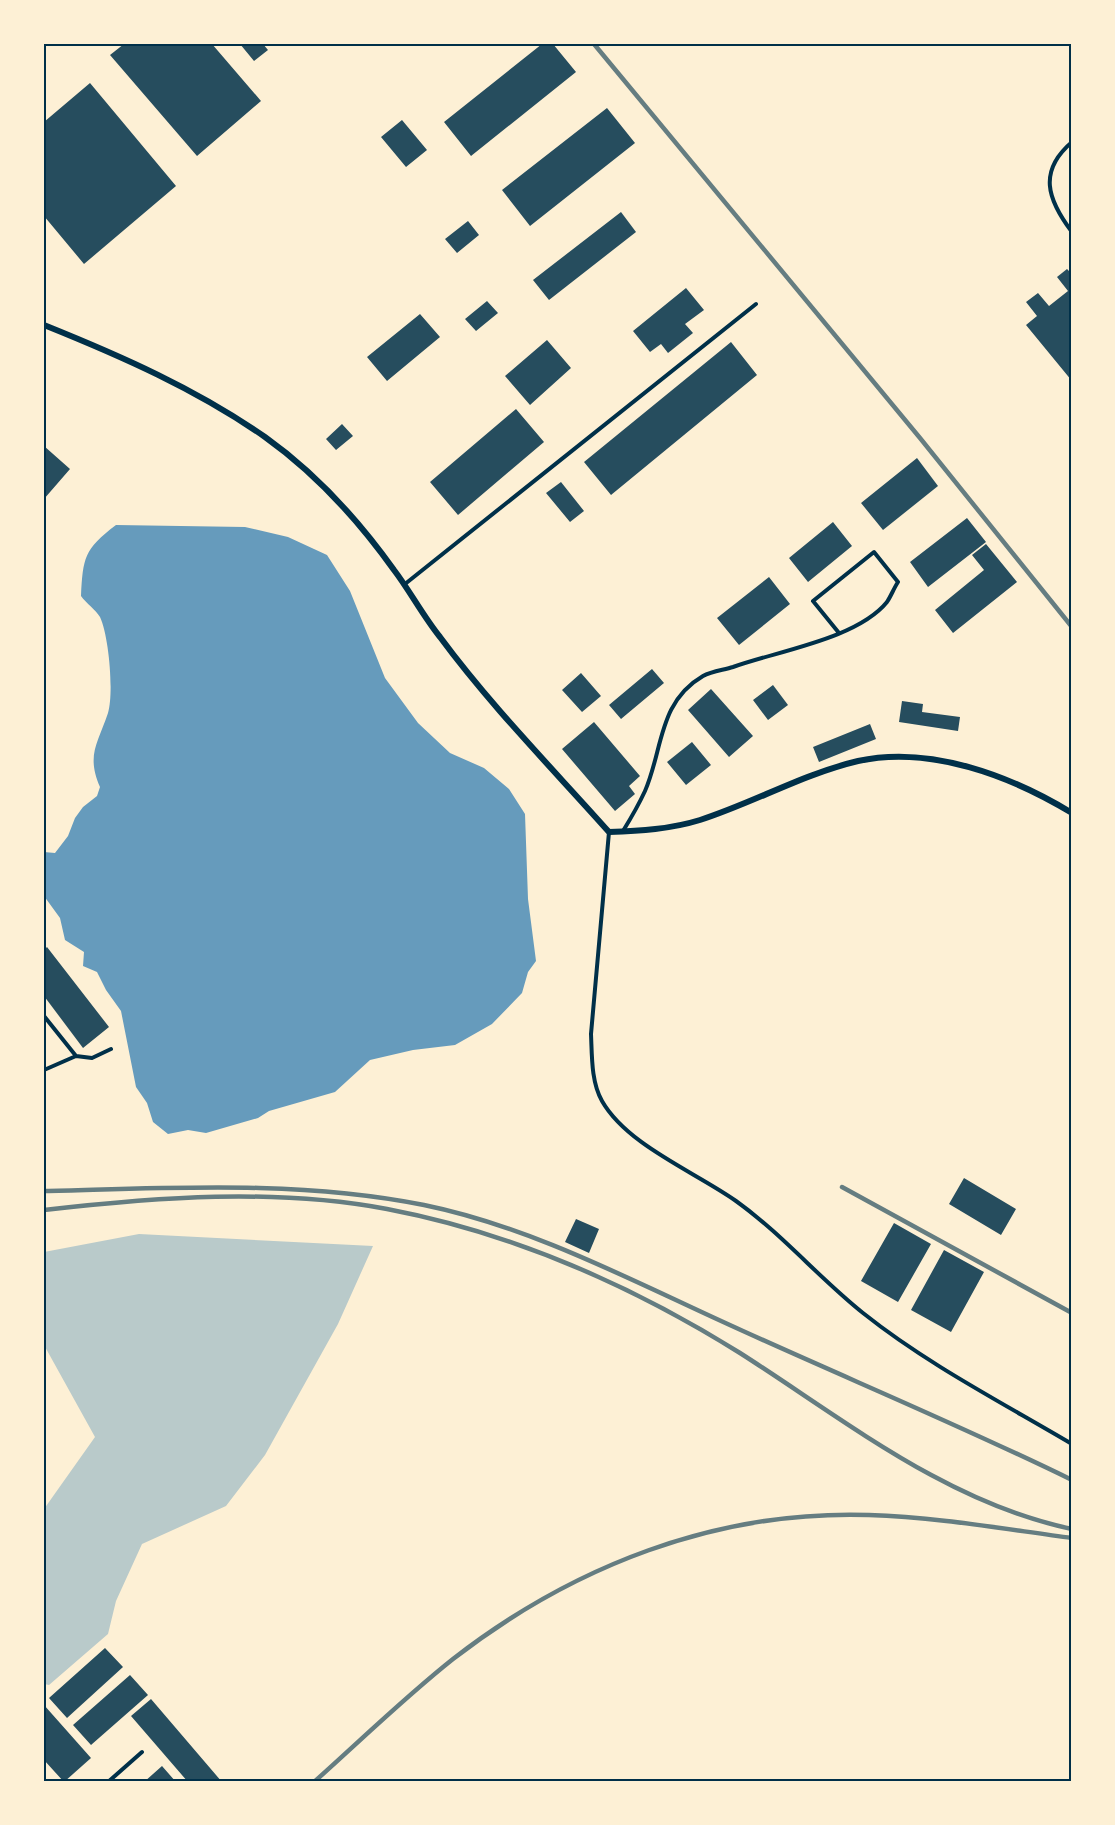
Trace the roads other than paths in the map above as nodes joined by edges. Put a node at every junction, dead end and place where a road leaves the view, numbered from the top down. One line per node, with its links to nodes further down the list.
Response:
1 (1071, 142): 2 (lane)
2 (1071, 232)
3 (756, 304): 5 (lane)
4 (44, 325): 5 (street)
5 (404, 584): 9 (street)
6 (839, 633): 6 (lane); 8 (lane)
7 (1071, 813): 8 (street)
8 (623, 831): 9 (street)
9 (609, 832): 14 (lane)
10 (44, 1016): 12 (lane)
11 (111, 1049): 12 (lane)
12 (76, 1056): 13 (lane)
13 (44, 1070)
14 (1071, 1444)
15 (142, 1752): 16 (lane)
16 (108, 1782)

